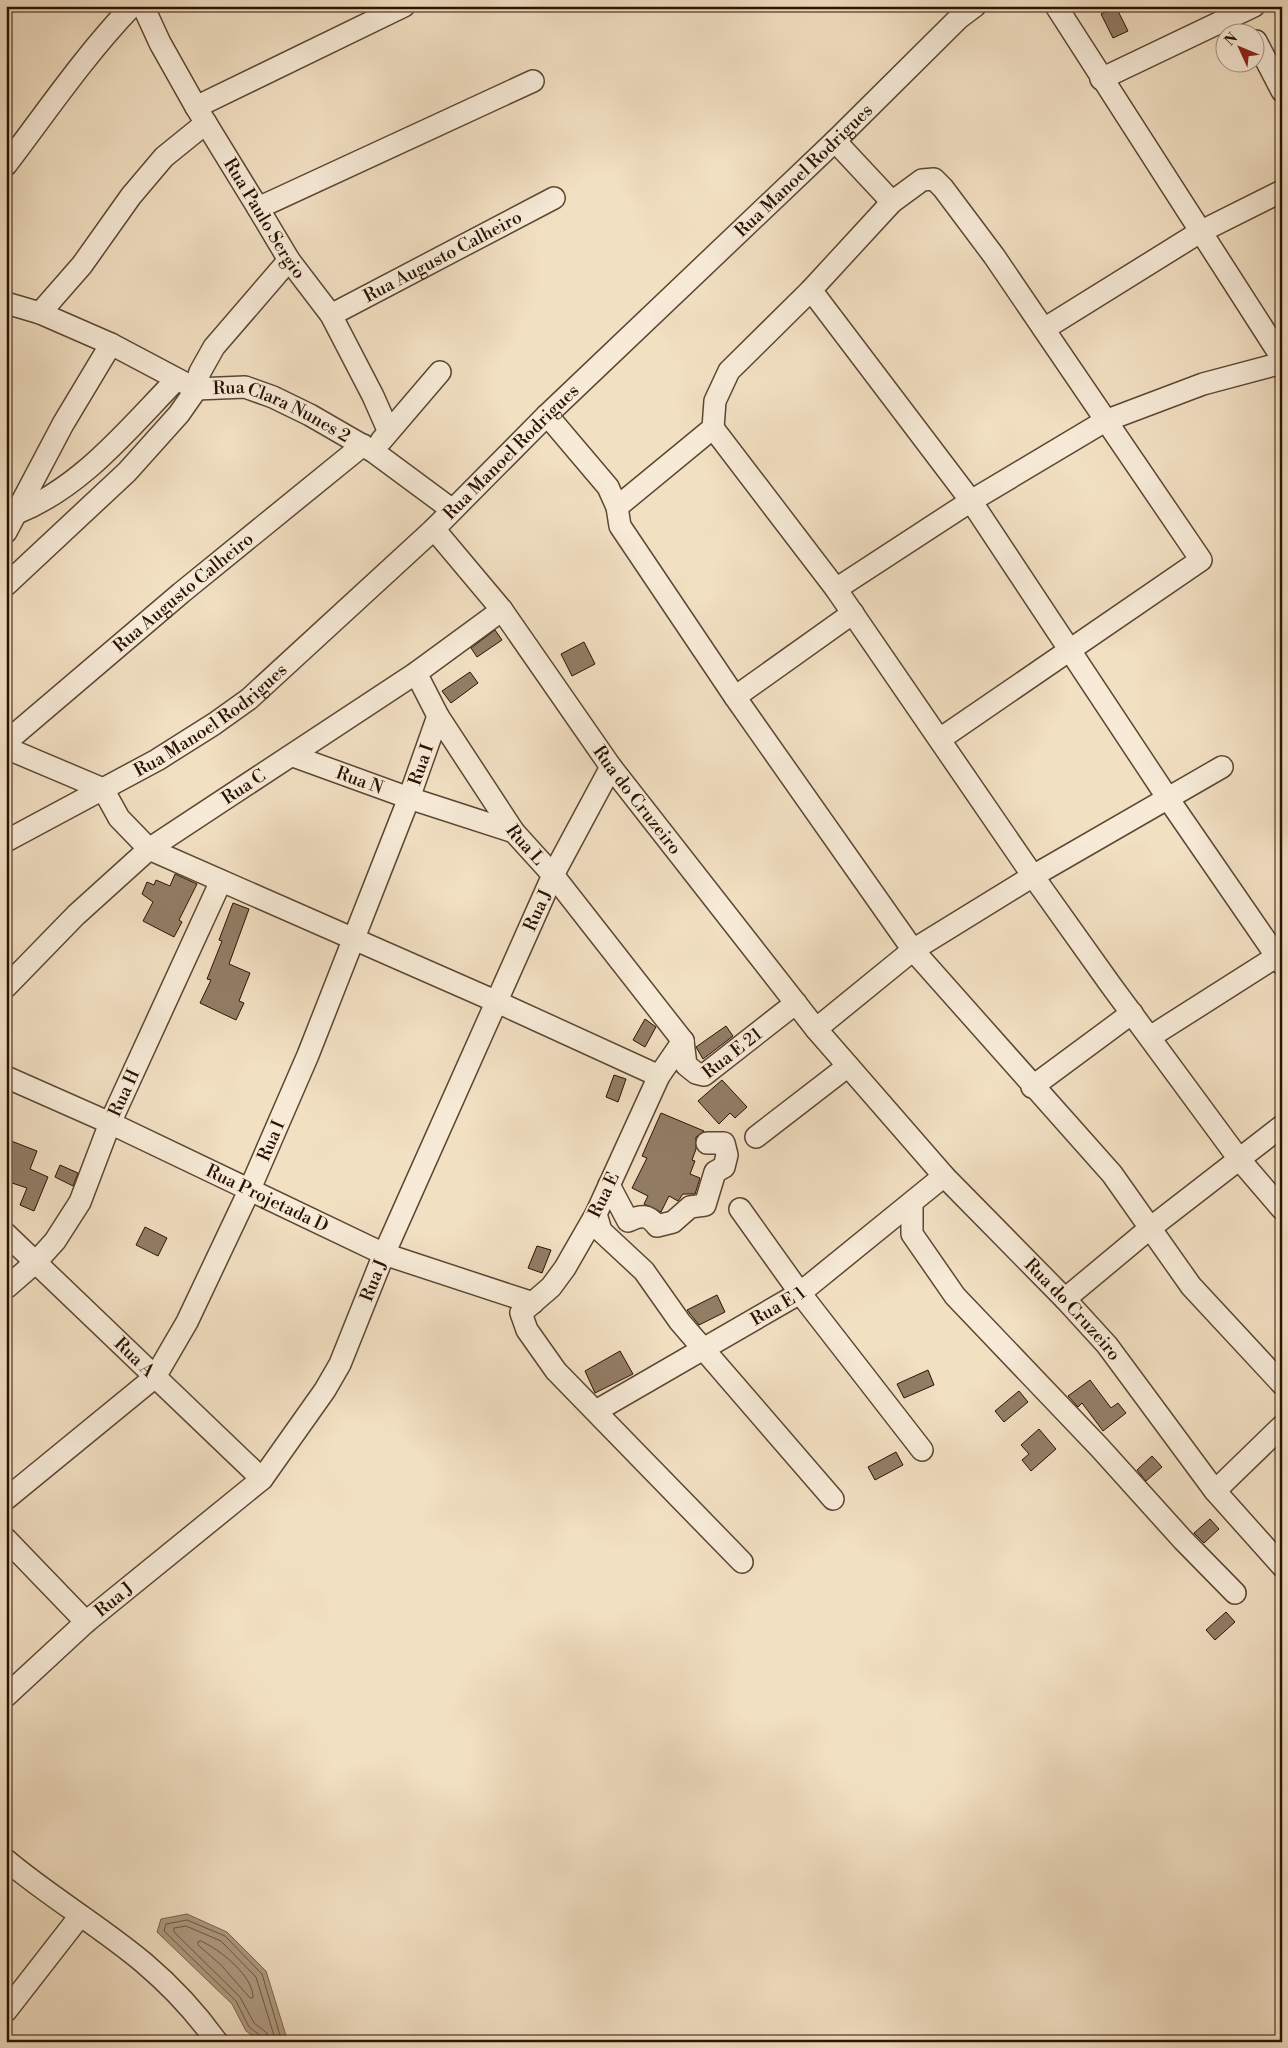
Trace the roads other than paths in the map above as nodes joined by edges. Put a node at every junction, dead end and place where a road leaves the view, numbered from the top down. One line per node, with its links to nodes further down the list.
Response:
1 (132, 6): 14 (street)
2 (143, 6): 12 (street, Rua Paulo Sergio)
3 (404, 6): 12 (street)
4 (975, 6): 13 (street, Rua Manoel Rodrigues)
5 (1056, 6): 9 (street)
6 (1247, 9): 7 (street); 9 (street)
7 (1249, 22)
8 (1266, 60): 11 (street)
9 (1101, 79): 19 (street)
10 (533, 80): 18 (street)
11 (1282, 91)
12 (201, 115): 18 (street, Rua Paulo Sergio); 23 (street)
13 (835, 140): 17 (street); 32 (street, Rua Manoel Rodrigues)
14 (6, 165)
15 (1282, 191): 19 (street)
16 (554, 198): 24 (street, Rua Augusto Calheiro)
17 (892, 202): 21 (street); 25 (street)
18 (258, 208): 20 (street, Rua Paulo Sergio)
19 (1200, 232): 25 (street); 27 (street)
20 (290, 260): 24 (street, Rua Paulo Sergio); 31 (street)
21 (811, 290): 34 (street); 37 (street)
22 (6, 302): 23 (street)
23 (40, 313): 26 (street)
24 (331, 316): 35 (street, Rua Paulo Sergio)
25 (1044, 329): 33 (street)
26 (111, 344): 30 (street); 40 (street)
27 (1282, 358)
28 (1282, 362): 33 (street)
29 (440, 372): 35 (street, Rua Augusto Calheiro)
30 (176, 380): 31 (street); 40 (street)
31 (196, 389): 36 (street, Rua Clara Nunes 2); 43 (street)
32 (547, 415): 38 (street); 39 (street, Rua Manoel Rodrigues)
33 (1105, 421): 37 (street); 47 (street)
34 (713, 428): 38 (street); 44 (street)
35 (388, 430): 36 (street, Rua Augusto Calheiro)
36 (368, 449): 39 (street, Rua Clara Nunes 2); 52 (street, Rua Augusto Calheiro)
37 (971, 501): 44 (street); 47 (street)
38 (617, 507): 49 (street)
39 (451, 509): 41 (street, Rua Manoel Rodrigues)
40 (17, 513): 42 (street)
41 (434, 529): 45 (street, Rua do Cruzeiro); 57 (street, Rua Manoel Rodrigues)
42 (6, 532)
43 (6, 585)
44 (836, 589): 46 (street)
45 (502, 610): 48 (street, Rua C); 55 (street, Rua do Cruzeiro)
46 (853, 613): 49 (street); 51 (street)
47 (1071, 649): 51 (street); 59 (street)
48 (416, 673): 50 (street, Rua L); 54 (street, Rua C)
49 (735, 697): 67 (street)
50 (438, 716): 58 (street, Rua I); 60 (street, Rua L)
51 (940, 739): 64 (street)
52 (6, 742)
53 (6, 748): 57 (street)
54 (293, 756): 58 (street, Rua N); 62 (street, Rua C)
55 (611, 767): 63 (street, Rua J); 71 (street, Rua do Cruzeiro)
56 (1222, 767): 59 (street)
57 (103, 789): 61 (street, Rua Manoel Rodrigues); 62 (street)
58 (409, 798): 60 (street, Rua N); 66 (street, Rua I)
59 (1169, 800): 64 (street); 68 (street)
60 (514, 832): 63 (street, Rua L)
61 (6, 841)
62 (150, 849): 65 (street); 69 (street, Rua C)
63 (553, 875): 70 (street, Rua J); 75 (street, Rua L)
64 (1033, 876): 67 (street); 72 (street)
65 (221, 881): 66 (street); 80 (street, Rua H)
66 (354, 940): 70 (street); 87 (street, Rua I)
67 (913, 950): 73 (street); 79 (street)
68 (1280, 958): 74 (street)
69 (6, 987)
70 (495, 1001): 78 (street); 94 (street, Rua J)
71 (796, 1003): 73 (street, Rua do Cruzeiro); 75 (street, Rua E 21)
72 (1132, 1013): 74 (street); 79 (street)
73 (816, 1030): 76 (street, Rua do Cruzeiro)
74 (1150, 1037): 84 (street)
75 (683, 1041): 78 (street)
76 (848, 1066): 82 (street); 85 (street, Rua do Cruzeiro)
77 (6, 1076): 80 (street, Rua Projetada D)
78 (659, 1076): 86 (street, Rua E)
79 (1032, 1087): 92 (street)
80 (110, 1123): 87 (street, Rua Projetada D); 95 (street, Rua H)
81 (1282, 1126): 84 (street)
82 (756, 1138)
83 (707, 1143): 86 (street)
84 (1239, 1159): 90 (street); 92 (street)
85 (944, 1176): 88 (street, Rua E 1); 98 (street, Rua do Cruzeiro)
86 (609, 1185): 91 (street, Rua E)
87 (249, 1191): 94 (street, Rua Projetada D); 101 (street, Rua I)
88 (912, 1203): 97 (street, Rua E 1); 113 (street)
89 (740, 1208): 97 (street)
90 (1282, 1209)
91 (596, 1214): 99 (street, Rua E); 100 (street)
92 (1149, 1229): 98 (street); 102 (street)
93 (6, 1234): 95 (street, Rua A)
94 (384, 1254): 99 (street, Rua Projetada D); 106 (street, Rua J)
95 (36, 1262): 96 (street, Rua H); 101 (street, Rua A)
96 (6, 1288)
97 (800, 1293): 100 (street, Rua E 1); 105 (street)
98 (1066, 1299): 107 (street, Rua do Cruzeiro)
99 (533, 1303): 103 (street)
100 (705, 1350): 103 (street, Rua E 1); 109 (street)
101 (155, 1377): 106 (street, Rua A); 108 (street, Rua I)
102 (1282, 1384)
103 (596, 1411): 111 (street)
104 (1282, 1426): 107 (street)
105 (922, 1450)
106 (262, 1479): 114 (street, Rua J)
107 (1215, 1491): 112 (street, Rua do Cruzeiro)
108 (6, 1499)
109 (833, 1499)
110 (6, 1539): 114 (street)
111 (742, 1562)
112 (1282, 1566)
113 (1235, 1593)
114 (86, 1622): 115 (street, Rua J)
115 (6, 1696)
116 (6, 1860): 117 (street)
117 (80, 1916): 118 (street); 119 (street)
118 (6, 2011)
119 (217, 2042)

